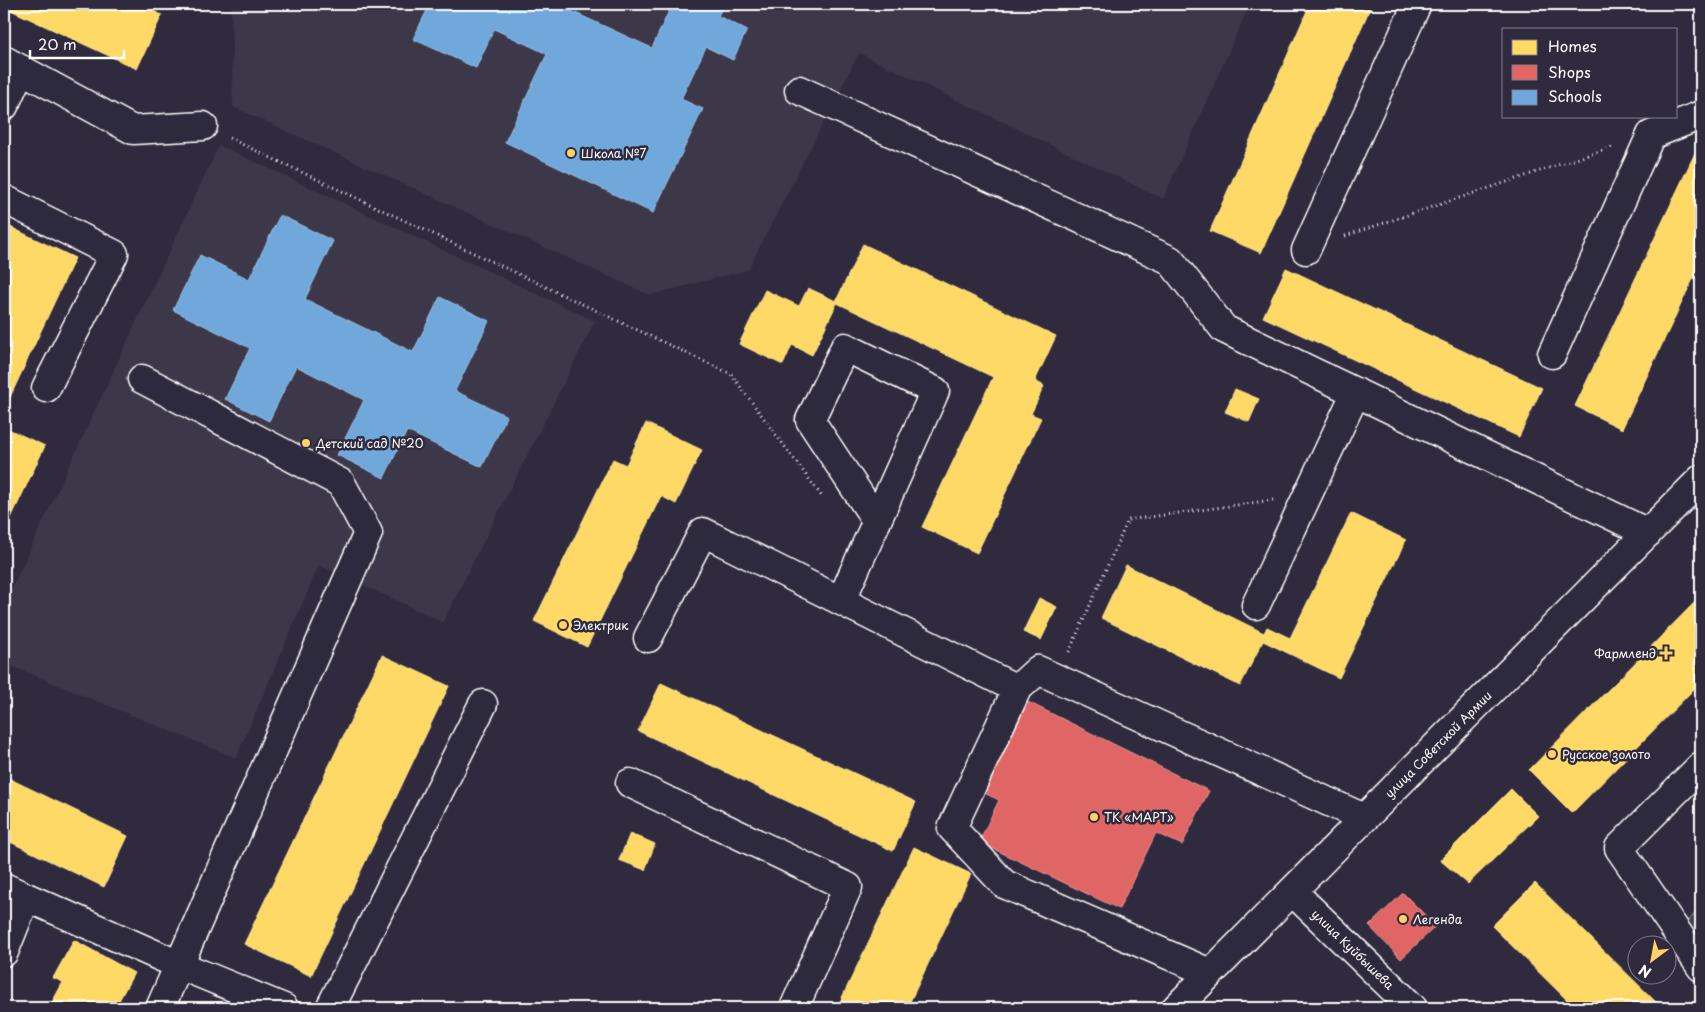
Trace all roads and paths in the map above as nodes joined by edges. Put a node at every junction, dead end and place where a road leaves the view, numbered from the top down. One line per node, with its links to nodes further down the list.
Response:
1 (1417, 4): 9 (street)
2 (12, 64): 4 (street); 6 (street)
3 (799, 90): 13 (street)
4 (4, 106)
5 (1701, 115): 7 (street)
6 (203, 126): 16 (path)
7 (1651, 135): 9 (path); 10 (street)
8 (4, 199): 12 (street)
9 (1306, 250)
10 (1552, 354)
11 (142, 378): 31 (street)
12 (46, 388)
13 (1356, 392): 15 (street); 18 (street)
14 (1701, 479): 18 (street, улица Советской Армии)
15 (1308, 495): 20 (street); 22 (path)
16 (826, 503)
17 (876, 520): 17 (street); 19 (street)
18 (1648, 532): 27 (street, улица Советской Армии)
19 (841, 601): 21 (street); 23 (street)
20 (1256, 605)
21 (648, 638)
22 (1058, 678): 23 (street); 27 (street)
23 (1017, 689): 33 (street)
24 (483, 704): 36 (street)
25 (1701, 766): 32 (street)
26 (630, 783): 37 (street)
27 (1364, 818): 28 (street, улица Советской Армии)
28 (1292, 890): 33 (street, улица Советской Армии); 39 (street, улица Куйбышева)
29 (15, 892): 30 (street); 31 (street)
30 (4, 952)
31 (179, 966): 34 (street); 35 (street)
32 (1701, 967)
33 (1210, 973): 38 (street, улица Советской Армии)
34 (160, 1008)
35 (284, 1008)
36 (330, 1008)
37 (794, 1008)
38 (1176, 1008)
39 (1413, 1008)

